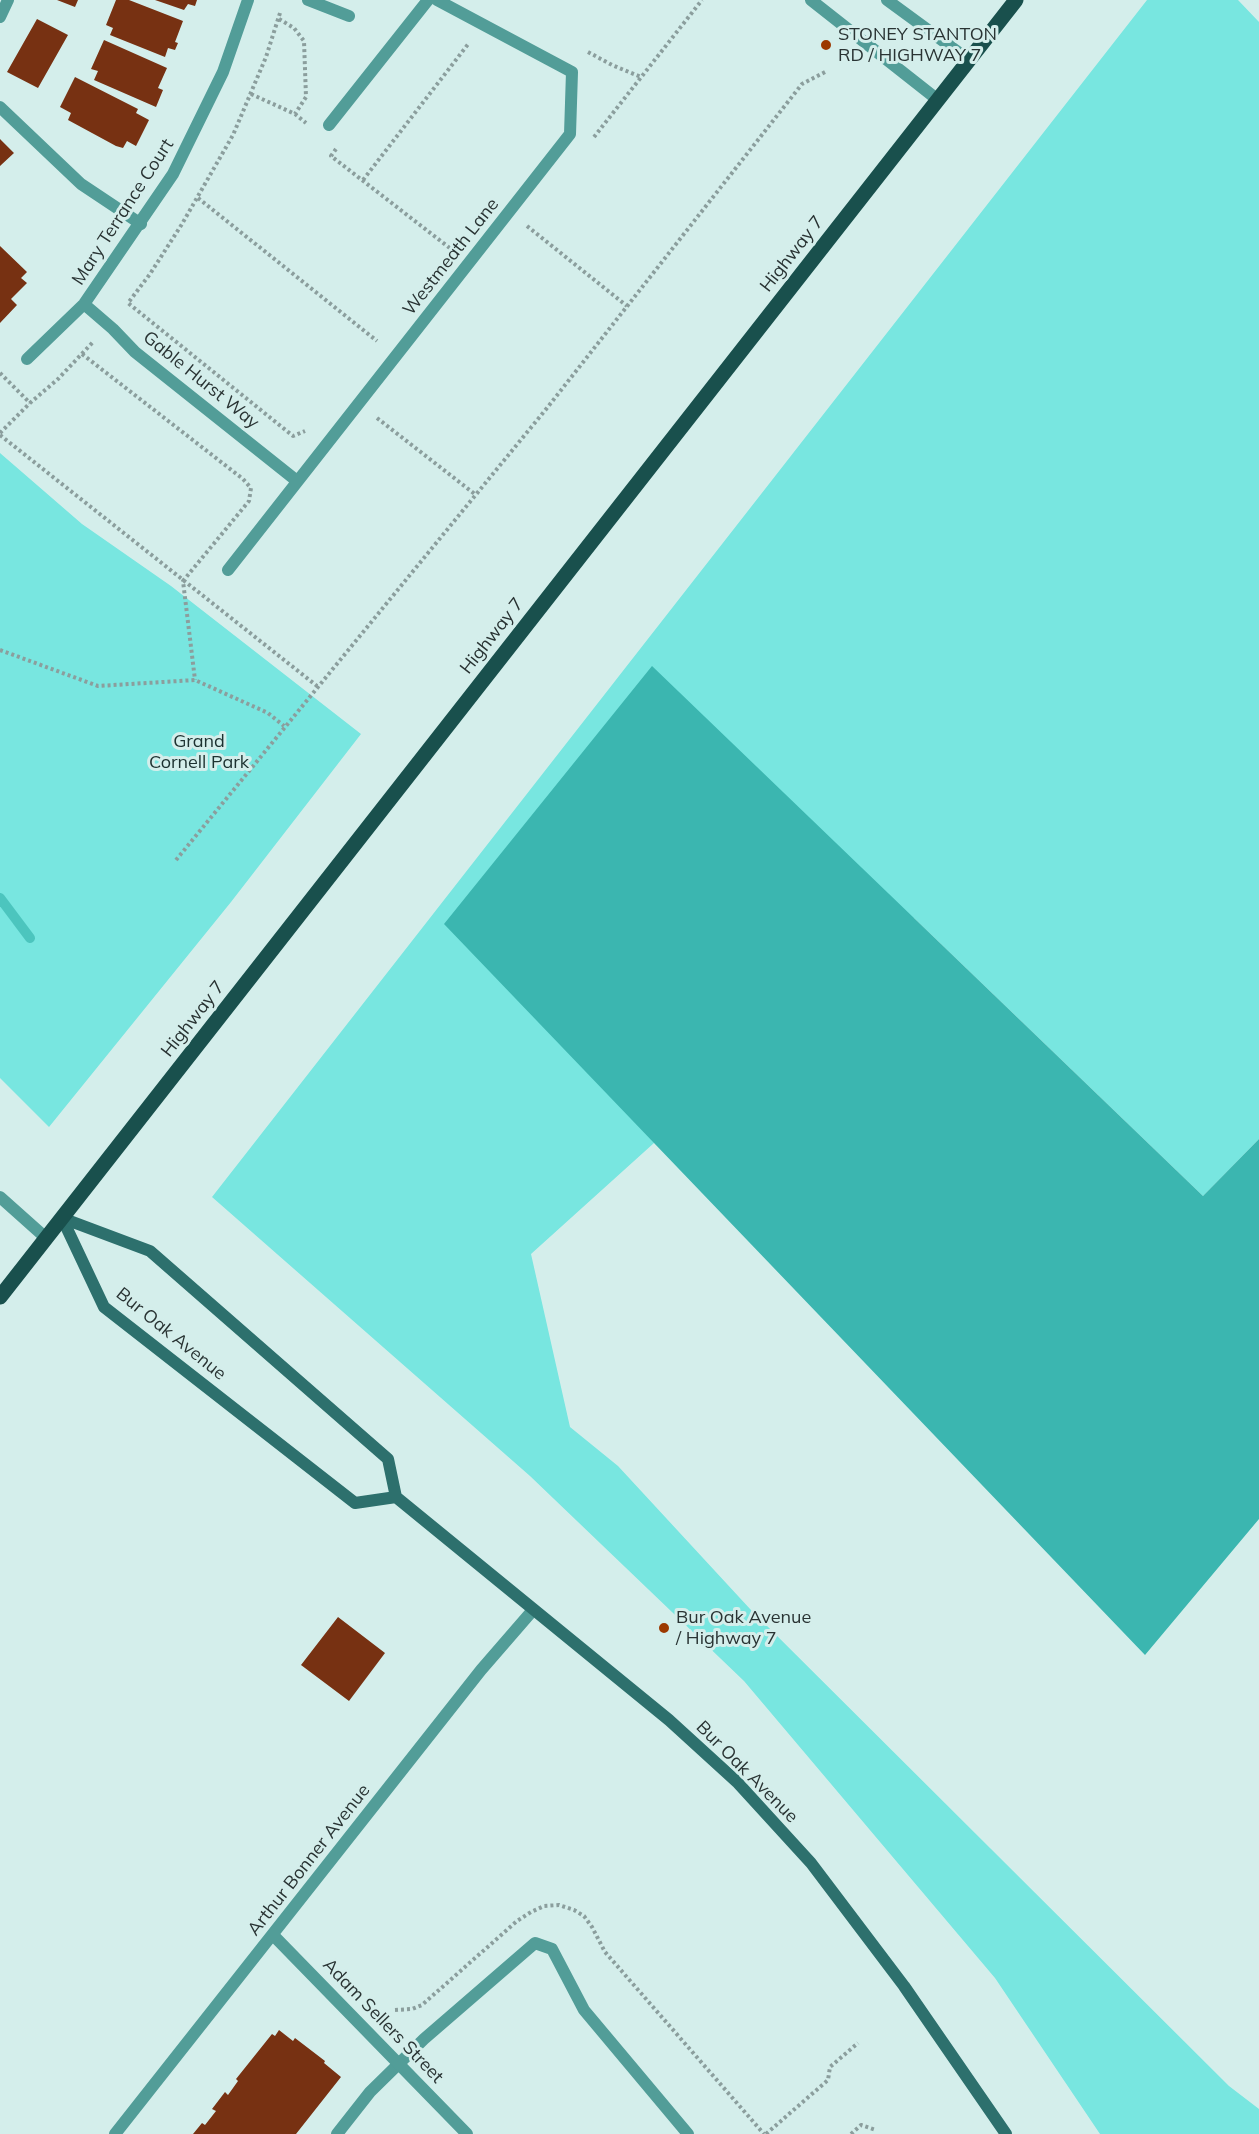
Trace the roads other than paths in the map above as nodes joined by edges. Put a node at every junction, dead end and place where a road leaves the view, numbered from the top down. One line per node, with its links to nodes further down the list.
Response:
1 (8, 0): 10 (street)
2 (248, 0): 15 (street, Mary Terrance Court)
3 (308, 0): 9 (street)
4 (428, 0): 14 (street)
5 (437, 0): 18 (street, Westmeath Lane)
6 (811, 0): 12 (street)
7 (887, 0): 11 (street)
8 (1016, 0): 11 (main road, Highway 7)
9 (349, 15)
10 (0, 17)
11 (969, 60): 12 (main road, Highway 7)
12 (938, 100): 21 (main road, Highway 7)
13 (0, 107): 15 (street)
14 (329, 125)
15 (141, 224): 16 (street, Mary Terrance Court)
16 (84, 304): 17 (street, Mary Terrance Court); 18 (street, Gable Hurst Way)
17 (27, 359)
18 (297, 481): 19 (street, Westmeath Lane)
19 (228, 570)
20 (0, 1197): 22 (street)
21 (62, 1218): 22 (main road, Highway 7); 24 (street); 24 (street, Bur Oak Avenue)
22 (46, 1238): 23 (main road, Highway 7)
23 (0, 1297)
24 (396, 1497): 25 (street, Bur Oak Avenue)
25 (533, 1610): 26 (street, Arthur Bonner Avenue); 32 (street, Bur Oak Avenue)
26 (273, 1935): 27 (street, Adam Sellers Street); 28 (street, Arthur Bonner Avenue)
27 (399, 2063): 29 (street); 30 (street, Adam Sellers Street); 31 (street)
28 (115, 2134)
29 (337, 2134)
30 (466, 2134)
31 (688, 2134)
32 (1006, 2134)

